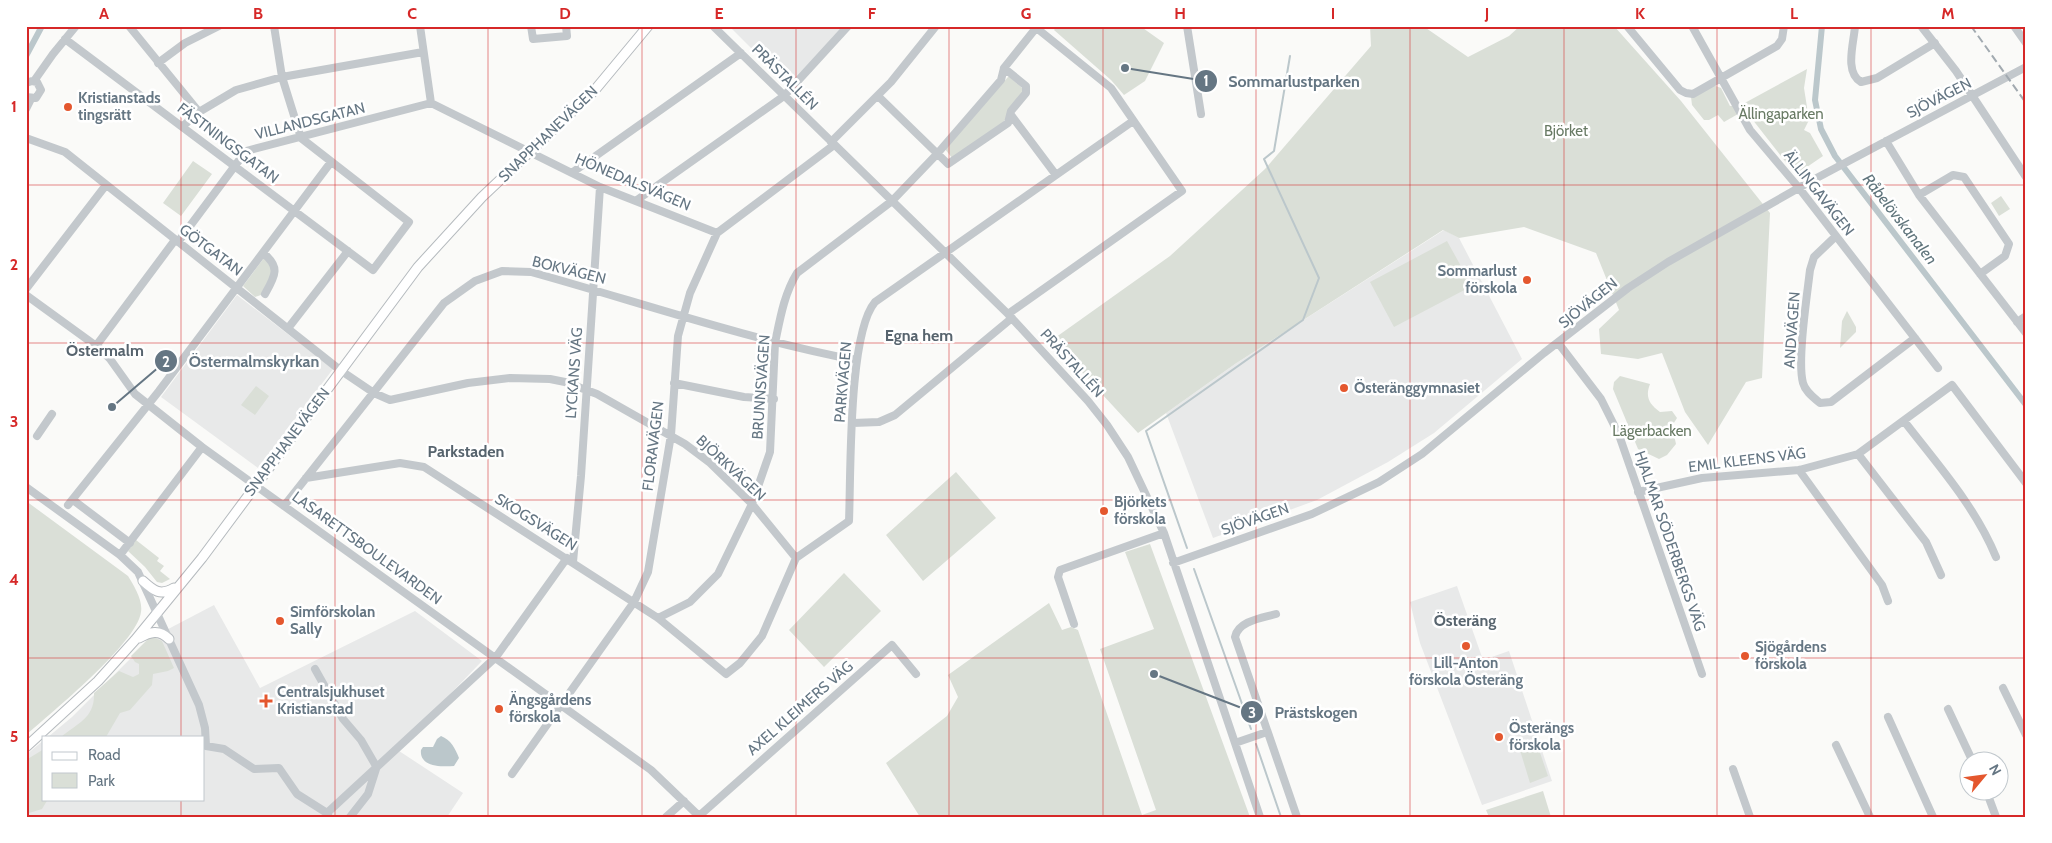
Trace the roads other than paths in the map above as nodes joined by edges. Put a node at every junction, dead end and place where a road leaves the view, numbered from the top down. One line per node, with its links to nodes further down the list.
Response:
1 (76, 26): 20 (street)
2 (129, 26): 25 (street)
3 (219, 26): 25 (street)
4 (274, 26): 28 (street)
5 (420, 26): 23 (street)
6 (532, 26): 7 (street)
7 (566, 26)
8 (648, 26): 46 (main road, SNAPPHANEVÄGEN)
9 (713, 26): 24 (street, PRÄSTALLÉN)
10 (848, 26): 31 (street)
11 (936, 26): 32 (street)
12 (1187, 26): 38 (street)
13 (1627, 26): 29 (street)
14 (1784, 26): 29 (street)
15 (1855, 26): 21 (street)
16 (1920, 26): 21 (street)
17 (2014, 26): 22 (street)
18 (1035, 27): 27 (street, BRUNNSVÄGEN); 40 (street)
19 (1693, 27): 29 (street, ÄLLINGAVÄGEN)
20 (64, 39): 30 (street); 41 (street, FÄSTNINGSGATAN)
21 (1935, 43): 33 (street)
22 (2026, 43)
23 (423, 52): 28 (street); 35 (street)
24 (741, 53): 31 (street, PRÄSTALLÉN); 50 (street)
25 (158, 63): 37 (street)
26 (2026, 67): 33 (street, SJÖVÄGEN)
27 (1004, 68): 39 (street); 47 (street, BRUNNSVÄGEN)
28 (282, 77): 37 (street); 43 (street)
29 (1720, 77): 55 (street, ÄLLINGAVÄGEN)
30 (31, 82): 34 (street)
31 (784, 96): 45 (street, PRÄSTALLÉN); 57 (street)
32 (878, 96): 45 (street); 47 (street)
33 (1972, 96): 44 (street, SJÖVÄGEN); 52 (street)
34 (29, 98): 36 (street)
35 (432, 103): 43 (street, VILLANDSGATAN); 46 (street, HÖNEDALSVÄGEN)
36 (26, 109)
37 (199, 112): 41 (street)
38 (1201, 114)
39 (1012, 115): 47 (street); 51 (street)
40 (1134, 121): 51 (street, PARKVÄGEN); 73 (street)
41 (183, 126): 49 (street, FÄSTNINGSGATAN)
42 (26, 138): 53 (street, GÖTGATAN)
43 (301, 138): 48 (street); 49 (street, VILLANDSGATAN)
44 (1886, 141): 55 (street, SJÖVÄGEN); 56 (street)
45 (833, 143): 58 (street, PRÄSTALLÉN); 60 (street)
46 (530, 150): 50 (street, HÖNEDALSVÄGEN); 84 (main road, SNAPPHANEVÄGEN)
47 (937, 154): 58 (street, BRUNNSVÄGEN)
48 (330, 162): 59 (street); 63 (street, FÄSTNINGSGATAN)
49 (234, 166): 59 (street, FÄSTNINGSGATAN); 62 (street, VILLANDSGATAN)
50 (573, 172): 54 (street, HÖNEDALSVÄGEN)
51 (1056, 175): 65 (street, PARKVÄGEN)
52 (2026, 177)
53 (106, 185): 62 (street, GÖTGATAN); 69 (street)
54 (600, 187): 57 (street, HÖNEDALSVÄGEN); 68 (street, LYCKANS VÄG)
55 (1799, 188): 61 (street, ÄLLINGAVÄGEN); 80 (street, SJÖVÄGEN)
56 (1919, 195): 66 (street); 66 (street)
57 (637, 200): 60 (street, HÖNEDALSVÄGEN)
58 (892, 201): 65 (street, PRÄSTALLÉN); 79 (street, BRUNNSVÄGEN)
59 (295, 211): 63 (street, FÄSTNINGSGATAN); 64 (street)
60 (717, 233): 72 (street, FLORAVÄGEN)
61 (1836, 236): 78 (street, ÄLLINGAVÄGEN); 78 (street, ANDVÄGEN)
62 (177, 241): 67 (street, GÖTGATAN); 81 (street, VILLANDSGATAN)
63 (348, 251): 76 (street)
64 (263, 254): 67 (street); 70 (street)
65 (945, 254): 73 (street, PRÄSTALLÉN); 82 (street, PARKVÄGEN)
66 (1980, 274): 75 (street)
67 (238, 287): 76 (street, GÖTGATAN); 89 (street)
68 (593, 289): 72 (street, BOKVÄGEN); 86 (street, LYCKANS VÄG); 87 (street, BOKVÄGEN)
69 (26, 290)
70 (265, 294)
71 (26, 295): 81 (street, LASARETTSBOULEVARDEN)
72 (683, 315): 79 (street, BOKVÄGEN); 85 (street, FLORAVÄGEN)
73 (1010, 316): 92 (street); 105 (street, PRÄSTALLÉN)
74 (2026, 316): 75 (street)
75 (2017, 322): 77 (street)
76 (289, 328): 84 (street, GÖTGATAN)
77 (2026, 333)
78 (1914, 338): 83 (street, ÄLLINGAVÄGEN)
79 (775, 343): 82 (street, BOKVÄGEN); 88 (street, BRUNNSVÄGEN)
80 (1559, 344): 102 (street, HJALMAR SÖDERBERGS VÄG); 111 (street, SJÖVÄGEN)
81 (96, 346): 89 (street, LASARETTSBOULEVARDEN)
82 (856, 360): 92 (street, PARKVÄGEN)
83 (1938, 368)
84 (340, 370): 87 (street, GÖTGATAN); 100 (main road, SNAPPHANEVÄGEN)
85 (674, 383): 88 (street); 93 (street, FLORAVÄGEN)
86 (587, 390): 87 (street, BJÖRKVÄGEN); 93 (street, BJÖRKVÄGEN); 110 (street, LYCKANS VÄG)
87 (374, 393): 98 (street, BOKVÄGEN)
88 (774, 399): 103 (street, BRUNNSVÄGEN)
89 (147, 404): 95 (street, LASARETTSBOULEVARDEN); 106 (street)
90 (52, 414): 94 (street)
91 (1904, 421): 96 (street, EMIL KLEENS VÄG); 99 (street, EMIL KLEENS VÄG); 109 (street)
92 (853, 423): 108 (street, PARKVÄGEN)
93 (671, 435): 103 (street, BJÖRKVÄGEN); 116 (street, FLORAVÄGEN)
94 (37, 436)
95 (202, 447): 100 (street, LASARETTSBOULEVARDEN); 106 (street)
96 (1858, 454): 97 (street, EMIL KLEENS VÄG); 112 (street)
97 (1799, 470): 102 (street, EMIL KLEENS VÄG); 115 (street)
98 (306, 478): 104 (street, BOKVÄGEN); 110 (street, SKOGSVÄGEN)
99 (2026, 483)
100 (254, 485): 104 (street, LASARETTSBOULEVARDEN); 114 (main road, SNAPPHANEVÄGEN)
101 (26, 487): 107 (street)
102 (1638, 492): 126 (street, HJALMAR SÖDERBERGS VÄG)
103 (752, 504): 108 (street, BJÖRKVÄGEN); 119 (street, BRUNNSVÄGEN)
104 (284, 506): 123 (street, LASARETTSBOULEVARDEN)
105 (1164, 533): 111 (street, PRÄSTALLÉN); 120 (street)
106 (130, 543): 107 (street)
107 (120, 555): 113 (street)
108 (796, 558): 119 (street, SKOGSVÄGEN)
109 (1996, 558)
110 (570, 560): 116 (street, SKOGSVÄGEN); 123 (street)
111 (1173, 563): 133 (street, PRÄSTALLÉN)
112 (1941, 575)
113 (143, 581): 114 (main road); 117 (street)
114 (179, 586): 117 (main road, SNAPPHANEVÄGEN)
115 (1888, 601)
116 (634, 602): 119 (street, SKOGSVÄGEN); 128 (street, FLORAVÄGEN)
117 (158, 612): 121 (street); 122 (main road, SNAPPHANEVÄGEN)
118 (1276, 614): 131 (street)
119 (658, 618)
120 (1074, 624)
121 (168, 639): 122 (main road); 142 (street)
122 (135, 640): 135 (main road, SNAPPHANEVÄGEN)
123 (496, 657): 128 (street, LASARETTSBOULEVARDEN); 137 (street)
124 (315, 669): 137 (street)
125 (916, 674): 143 (street, AXEL KLEIMERS VÄG)
126 (1702, 674)
127 (2003, 688): 132 (street)
128 (561, 705): 139 (street, FLORAVÄGEN); 141 (street, LASARETTSBOULEVARDEN)
129 (1948, 708): 136 (street)
130 (1888, 716): 150 (street)
131 (1267, 732): 133 (street); 147 (street)
132 (2026, 735)
133 (1235, 742): 146 (street, PRÄSTALLÉN)
134 (1836, 745): 149 (street)
135 (26, 747)
136 (1967, 750)
137 (376, 766): 142 (street); 144 (street)
138 (1733, 769): 148 (street)
139 (512, 774)
140 (1990, 800): 151 (street)
141 (684, 801): 143 (street, LASARETTSBOULEVARDEN); 145 (street)
142 (328, 815)
143 (699, 816)
144 (350, 817)
145 (666, 817)
146 (1260, 817)
147 (1297, 817)
148 (1750, 817)
149 (1870, 817)
150 (1933, 817)
151 (1996, 817)

